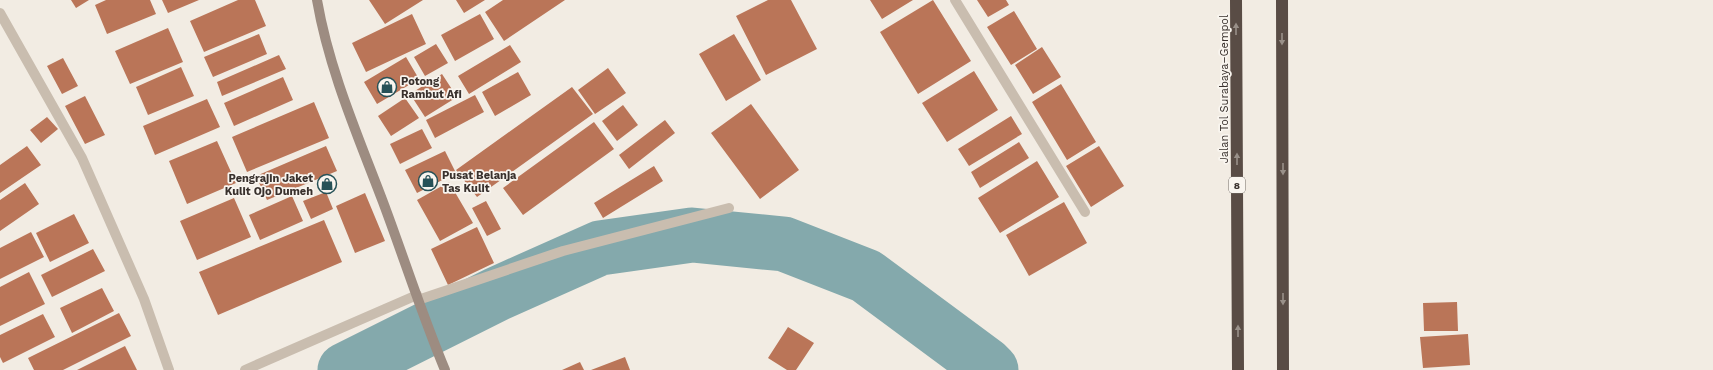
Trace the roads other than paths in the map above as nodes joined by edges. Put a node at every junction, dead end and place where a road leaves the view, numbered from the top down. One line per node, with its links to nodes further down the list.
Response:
1 (317, 0): 8 (street)
2 (955, 0): 7 (street)
3 (1236, 0): 12 (highway, Jalan Tol Surabaya–Gempol / 8, one-way to 3)
4 (1282, 0): 13 (highway, one-way to 13)
5 (0, 13): 9 (street)
6 (729, 208): 8 (street)
7 (1085, 212)
8 (417, 298): 10 (street); 11 (street)
9 (169, 370)
10 (245, 370)
11 (445, 370)
12 (1238, 370)
13 (1283, 370)

